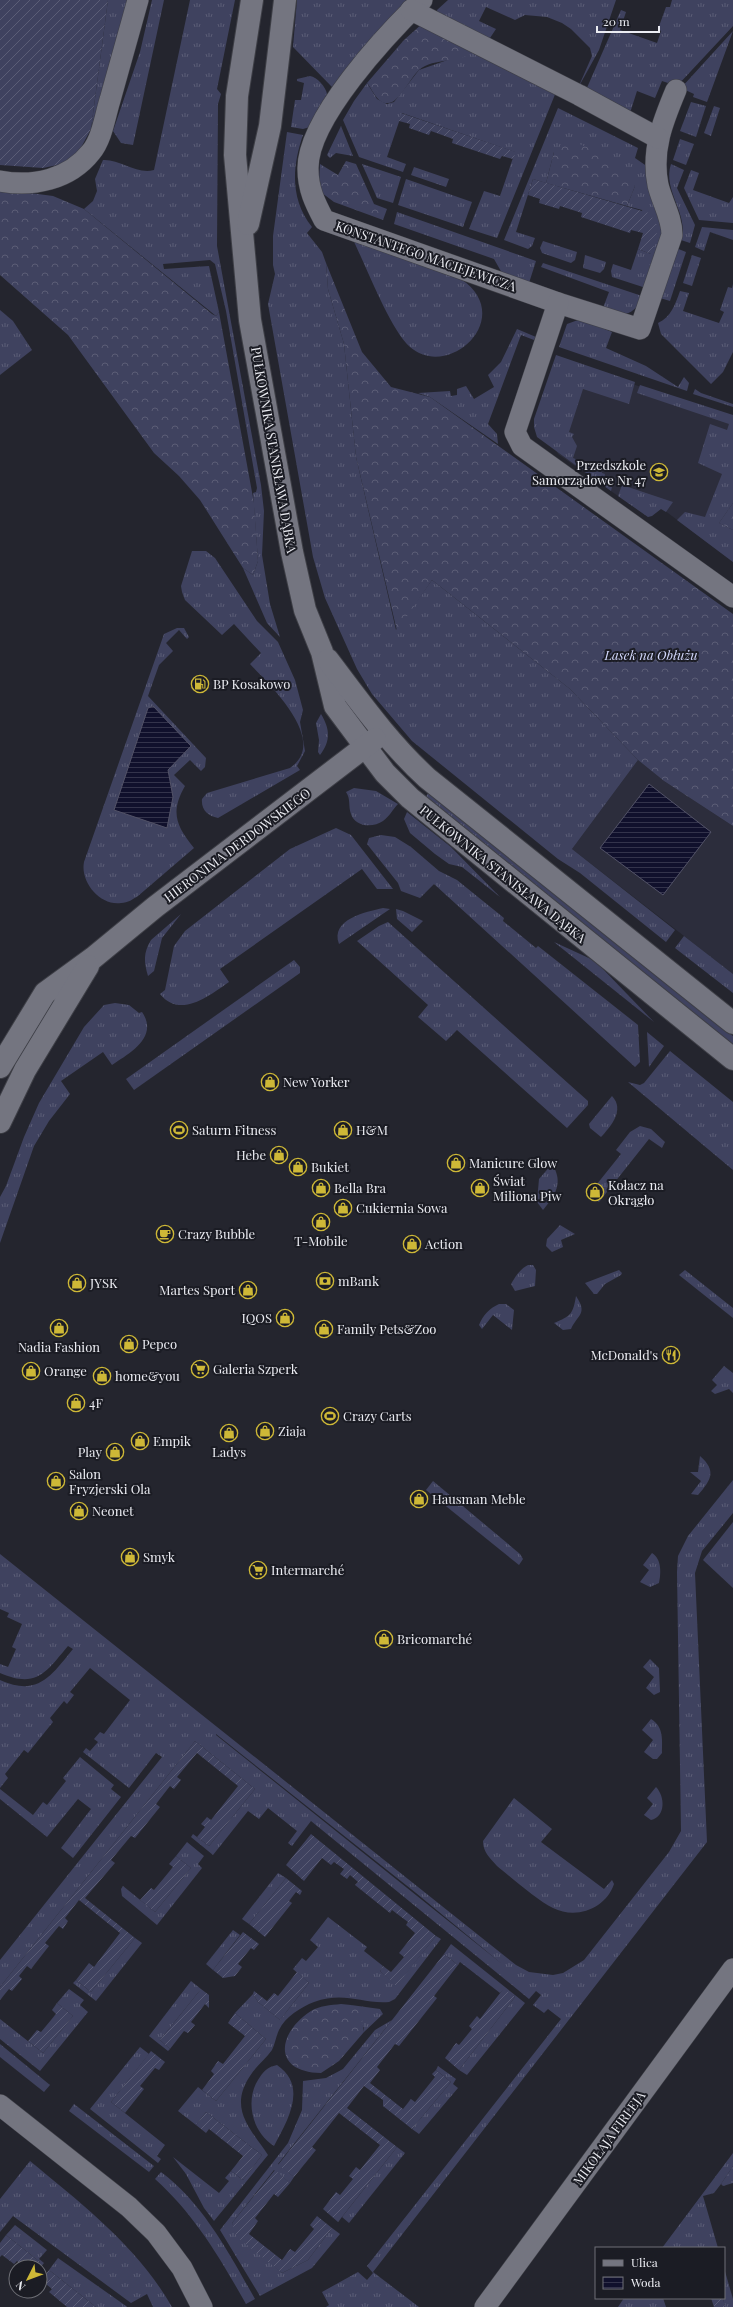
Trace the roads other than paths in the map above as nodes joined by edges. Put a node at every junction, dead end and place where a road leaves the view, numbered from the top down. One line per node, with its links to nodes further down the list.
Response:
1 (138, 0): 7 (street)
2 (252, 0): 8 (main road, PUŁKOWNIKA STANISŁAWA DĄBKA)
3 (285, 0): 8 (main road, PUŁKOWNIKA STANISŁAWA DĄBKA)
4 (416, 5): 6 (street, KONSTANTEGO MACIEJEWICZA); 9 (street, KONSTANTEGO MACIEJEWICZA)
5 (676, 90): 6 (street, KONSTANTEGO MACIEJEWICZA)
6 (658, 138): 9 (street, KONSTANTEGO MACIEJEWICZA)
7 (0, 181)
8 (244, 244): 11 (main road, PUŁKOWNIKA STANISŁAWA DĄBKA)
9 (558, 303): 10 (street)
10 (733, 597)
11 (322, 652): 12 (main road, PUŁKOWNIKA STANISŁAWA DĄBKA); 13 (main road, PUŁKOWNIKA STANISŁAWA DĄBKA)
12 (382, 733): 13 (main road, HIERONIMA DERDOWSKIEGO); 15 (main road, PUŁKOWNIKA STANISŁAWA DĄBKA)
13 (364, 748): 14 (main road, HIERONIMA DERDOWSKIEGO); 16 (main road, PUŁKOWNIKA STANISŁAWA DĄBKA)
14 (93, 958): 17 (main road, HIERONIMA DERDOWSKIEGO); 18 (main road, HIERONIMA DERDOWSKIEGO)
15 (733, 1023)
16 (733, 1059)
17 (0, 1067)
18 (0, 1122)
19 (733, 1969): 22 (street, MIKOŁAJA FIRLEJA)
20 (0, 2105): 21 (street)
21 (202, 2307)
22 (485, 2307)

